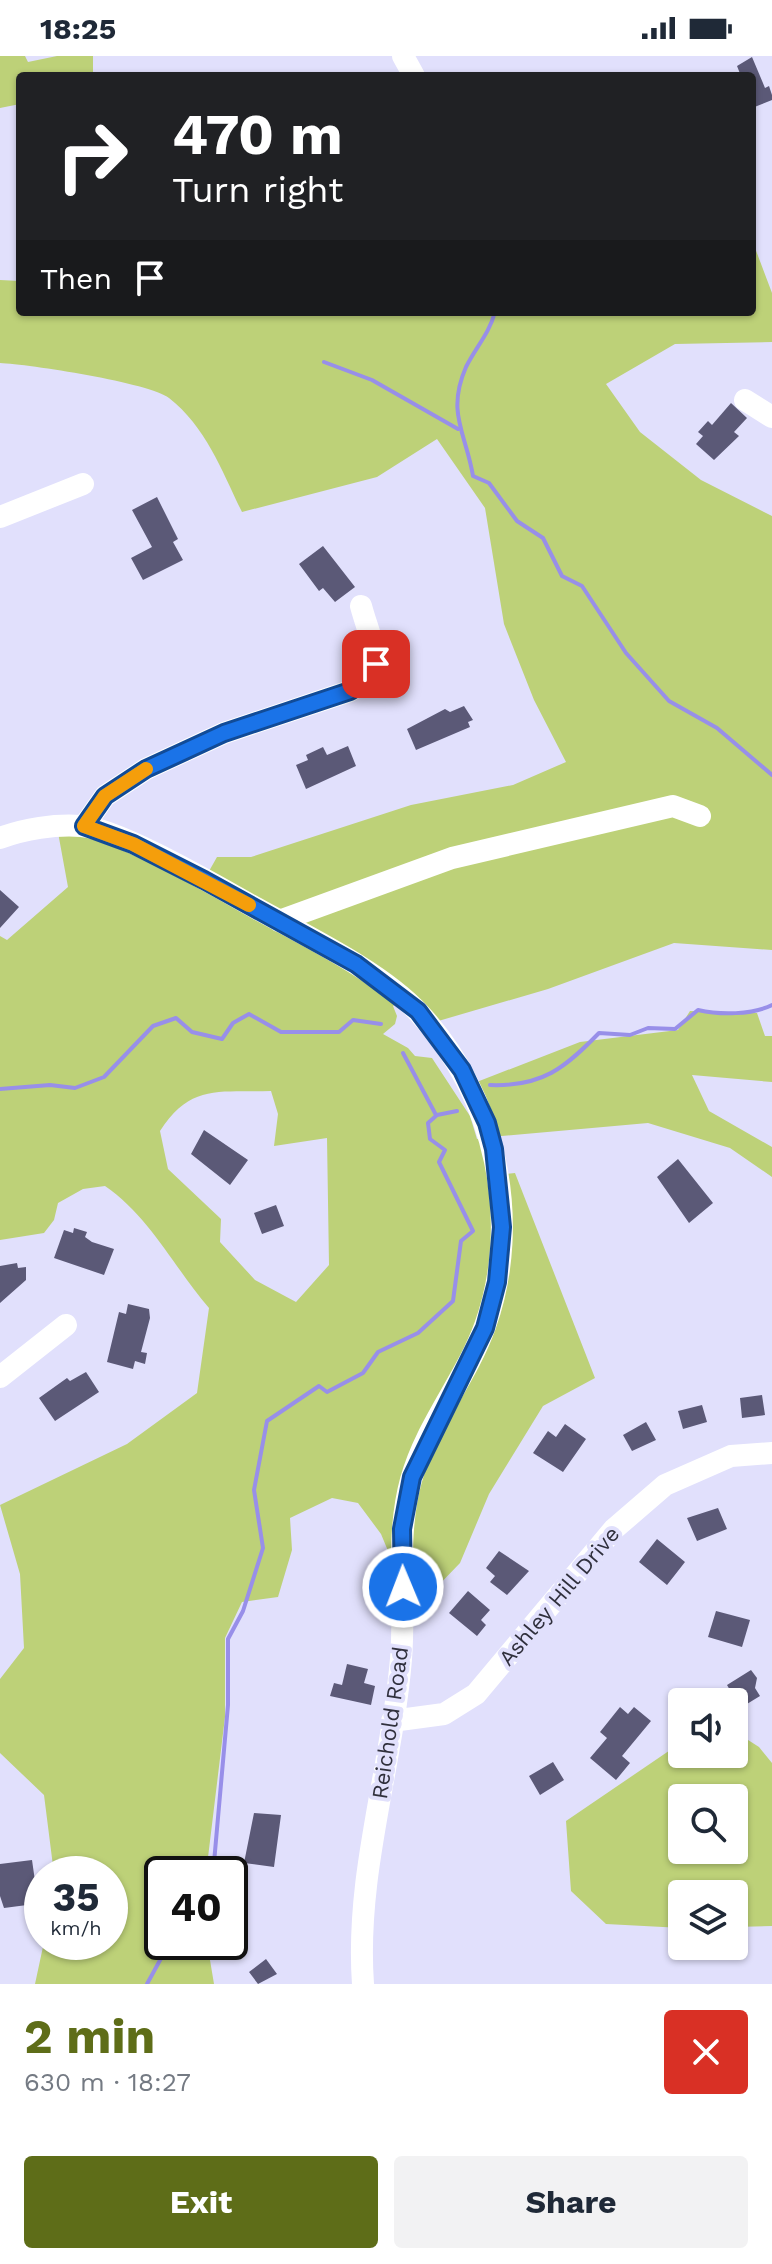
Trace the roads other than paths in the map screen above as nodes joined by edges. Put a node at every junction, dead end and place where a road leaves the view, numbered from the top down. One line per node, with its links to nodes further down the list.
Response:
1 (745, 400): 2 (street)
2 (772, 417)
3 (83, 484): 4 (street)
4 (0, 517)
5 (361, 606): 7 (street)
6 (700, 816): 9 (street)
7 (84, 826): 8 (street, Reichold Road); 9 (street, Reichold Road)
8 (0, 838)
9 (279, 921): 13 (street, Reichold Road)
10 (66, 1325): 11 (street)
11 (0, 1377)
12 (772, 1453): 13 (street, Ashley Hill Drive)
13 (392, 1721): 14 (street, Reichold Road)
14 (363, 1984)

